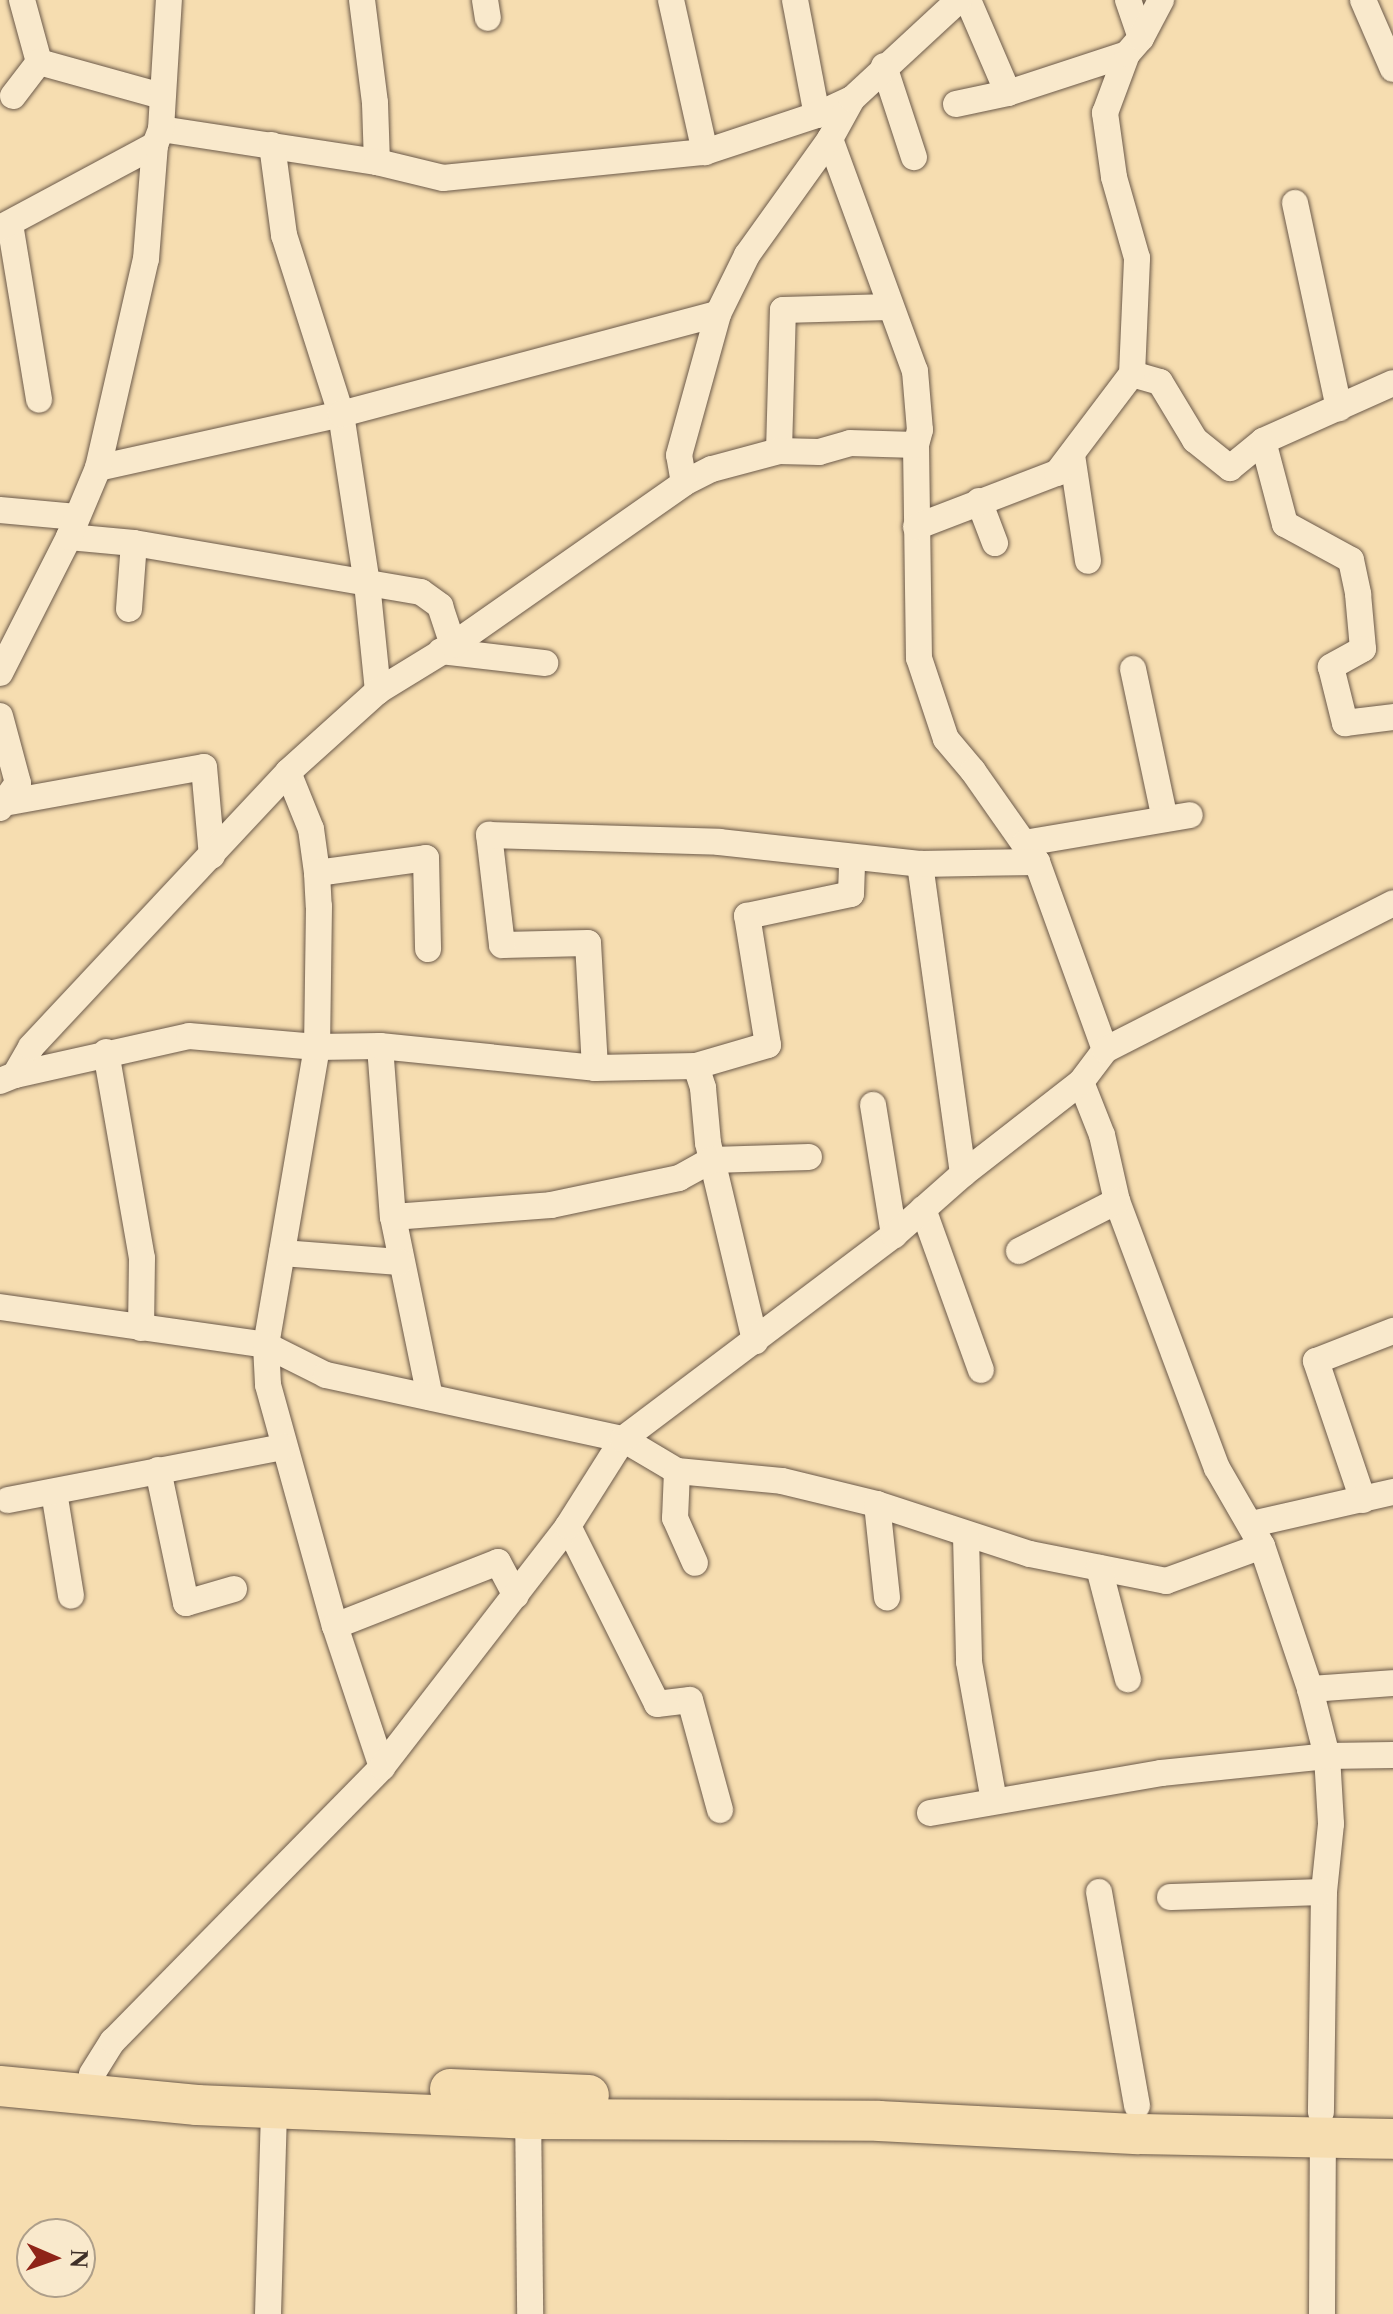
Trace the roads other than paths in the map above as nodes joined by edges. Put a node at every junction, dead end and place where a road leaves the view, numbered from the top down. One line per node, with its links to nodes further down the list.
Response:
1 (22, 0): 12 (street)
2 (169, 0): 17 (street)
3 (362, 0): 26 (street)
4 (671, 0): 24 (street)
5 (795, 0): 20 (street)
6 (959, 0): 13 (street)
7 (968, 0): 15 (street)
8 (1128, 0): 11 (street)
9 (1161, 0): 11 (street)
10 (1363, 0): 14 (street)
11 (1134, 46): 15 (street); 31 (street)
12 (39, 62): 16 (street); 17 (street)
13 (884, 66): 18 (street); 25 (street)
14 (1393, 69)
15 (1008, 93): 19 (street)
16 (13, 96)
17 (162, 96): 21 (street)
18 (852, 99): 20 (street); 22 (street)
19 (956, 104)
20 (817, 115): 24 (street)
21 (158, 137): 23 (street); 28 (street); 40 (street)
22 (830, 139): 29 (street); 30 (street)
23 (272, 145): 26 (street); 35 (street)
24 (705, 152): 26 (street)
25 (914, 157)
26 (377, 162)
27 (1295, 203): 34 (street)
28 (5, 226): 33 (street)
29 (890, 307): 37 (street); 38 (street)
30 (718, 314): 35 (street); 41 (street)
31 (1132, 374): 36 (street); 39 (street)
32 (1393, 383): 34 (street)
33 (39, 400)
34 (1339, 408): 36 (street)
35 (341, 414): 40 (street); 49 (street)
36 (1263, 441): 57 (street)
37 (916, 445): 38 (street); 45 (street)
38 (779, 451): 41 (street)
39 (1072, 455): 42 (street); 48 (street)
40 (98, 468): 44 (street)
41 (684, 483): 51 (street)
42 (979, 501): 45 (street); 47 (street)
43 (0, 510): 44 (street)
44 (73, 527): 46 (street); 54 (street)
45 (916, 527): 60 (street)
46 (134, 543): 49 (street); 50 (street)
47 (995, 543)
48 (1088, 561)
49 (367, 583): 51 (street); 55 (street)
50 (129, 609)
51 (447, 648): 52 (street); 55 (street)
52 (545, 663)
53 (1133, 669): 60 (street)
54 (0, 673)
55 (378, 691): 58 (street)
56 (0, 716): 59 (street)
57 (1393, 717)
58 (288, 772): 61 (street); 64 (street)
59 (2, 806): 61 (street)
60 (1031, 852): 63 (street); 69 (street)
61 (212, 856): 73 (street)
62 (852, 858): 63 (street); 71 (street); 72 (street)
63 (920, 864): 78 (street)
64 (317, 873): 66 (street); 68 (street)
65 (1393, 903): 69 (street)
66 (428, 949)
67 (380, 1046): 68 (street); 72 (street); 81 (street)
68 (317, 1047): 70 (street); 84 (street)
69 (1105, 1050): 74 (street)
70 (106, 1052): 73 (street); 87 (street)
71 (696, 1066): 72 (street); 77 (street)
72 (595, 1068)
73 (7, 1078)
74 (1081, 1082): 78 (street); 79 (street)
75 (873, 1105): 82 (street)
76 (809, 1157): 77 (street)
77 (712, 1160): 81 (street); 89 (street)
78 (963, 1174): 80 (street)
79 (1117, 1201): 83 (street); 103 (street)
80 (923, 1209): 82 (street); 91 (street)
81 (393, 1217): 85 (street)
82 (894, 1235): 89 (street)
83 (1019, 1251)
84 (282, 1253): 85 (street); 90 (street)
85 (400, 1262): 92 (street)
86 (0, 1307): 87 (street)
87 (141, 1328): 90 (street)
88 (1393, 1331): 100 (street)
89 (755, 1341): 93 (street)
90 (266, 1345): 92 (street); 94 (street)
91 (981, 1370)
92 (430, 1397): 93 (street)
93 (623, 1439): 96 (street); 102 (street)
94 (283, 1447): 95 (street); 111 (street)
95 (158, 1470): 97 (street); 107 (street)
96 (677, 1471): 101 (street); 105 (street)
97 (54, 1492): 99 (street); 108 (street)
98 (1393, 1492): 100 (street)
99 (8, 1500)
100 (1363, 1500): 103 (street)
101 (877, 1504): 104 (street); 110 (street)
102 (568, 1526): 109 (street); 119 (street)
103 (1257, 1535): 106 (street); 114 (street)
104 (966, 1536): 106 (street); 118 (street)
105 (695, 1563)
106 (1099, 1568): 112 (street)
107 (234, 1589)
108 (71, 1596)
109 (516, 1596): 111 (street); 117 (street)
110 (887, 1597)
111 (335, 1626): 117 (street)
112 (1128, 1679)
113 (1393, 1683): 114 (street)
114 (1310, 1689): 116 (street)
115 (1393, 1755): 116 (street)
116 (1327, 1756): 118 (street); 122 (street)
117 (382, 1767): 125 (street)
118 (994, 1801): 120 (street)
119 (720, 1810)
120 (930, 1813)
121 (1099, 1892): 128 (street)
122 (1324, 1892): 123 (street); 131 (street)
123 (1170, 1897)
124 (0, 2066): 125 (main road)
125 (92, 2074): 127 (main road)
126 (0, 2086): 129 (main road)
127 (528, 2105): 128 (main road); 129 (main road); 131 (main road); 134 (street)
128 (1137, 2106): 131 (main road)
129 (274, 2109): 133 (street)
130 (1393, 2115): 131 (main road)
131 (1322, 2124): 132 (main road); 135 (street)
132 (1393, 2139)
133 (268, 2314)
134 (530, 2314)
135 (1322, 2314)

